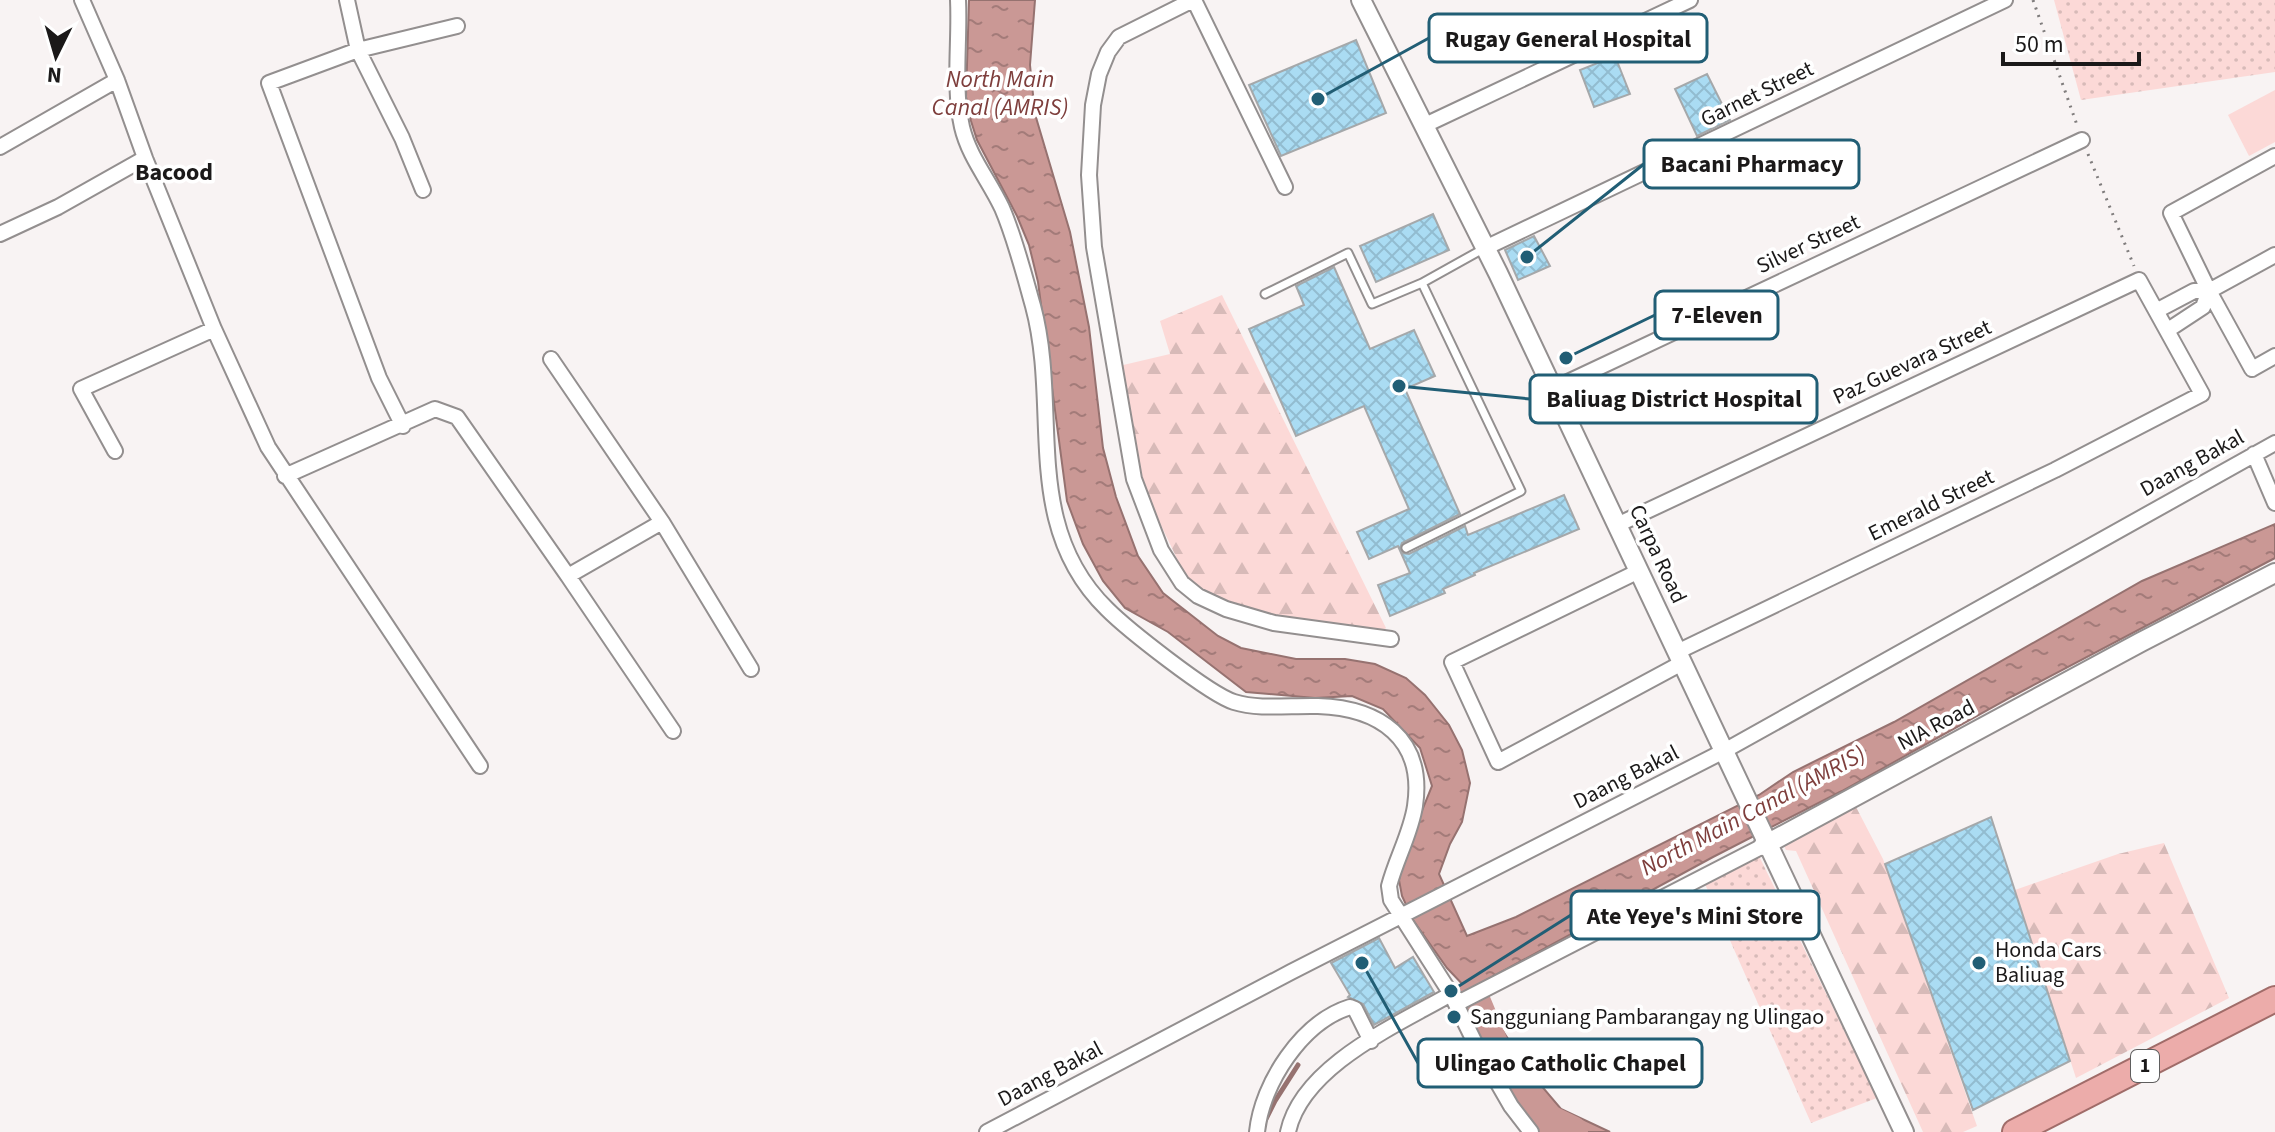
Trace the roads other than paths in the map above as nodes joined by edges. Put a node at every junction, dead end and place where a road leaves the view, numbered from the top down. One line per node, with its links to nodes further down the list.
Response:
1 (82, 0): 10 (street)
2 (347, 0): 9 (street)
3 (958, 0): 49 (street)
4 (1193, 0): 16 (street); 42 (street)
5 (1690, 0): 11 (street)
6 (2005, 0): 19 (street, Garnet Street)
7 (1363, 1): 11 (street, Carpa Road)
8 (457, 26): 9 (street)
9 (358, 50): 17 (street); 30 (street)
10 (117, 80): 13 (street); 15 (street)
11 (1423, 126): 19 (street, Carpa Road)
12 (2082, 140): 29 (street, Silver Street)
13 (0, 147)
14 (2275, 156): 22 (street)
15 (145, 158): 18 (street); 25 (street)
16 (1285, 187)
17 (423, 190)
18 (0, 234)
19 (1485, 248): 21 (lane); 29 (street, Carpa Road)
20 (2275, 255): 22 (street)
21 (1422, 283): 23 (lane); 38 (lane)
22 (2209, 291): 24 (street); 26 (street); 27 (street)
23 (1265, 294)
24 (2158, 310): 26 (street); 37 (street, Paz Guevara Street)
25 (214, 329): 32 (street); 34 (street)
26 (2168, 330): 43 (street, Emerald Street)
27 (2275, 356)
28 (551, 359): 36 (street)
29 (1553, 389): 37 (street, Carpa Road)
30 (403, 426): 34 (street); 41 (street)
31 (2275, 443): 33 (street, Daang Bakal)
32 (115, 451)
33 (2254, 454): 35 (street); 46 (street, Daang Bakal)
34 (285, 476): 47 (street)
35 (2275, 503)
36 (662, 522): 41 (street); 44 (street)
37 (1617, 525): 39 (street, Carpa Road)
38 (1406, 548)
39 (1639, 571): 43 (street, Carpa Road); 43 (street, Emerald Street)
40 (2275, 573): 48 (street, NIA Road)
41 (568, 576): 45 (street)
42 (1391, 639)
43 (1680, 658): 46 (street, Carpa Road)
44 (751, 669)
45 (673, 731)
46 (1724, 751): 48 (street, Carpa Road); 49 (street, Daang Bakal)
47 (480, 766)
48 (1763, 841): 50 (street, NIA Road); 57 (street, Carpa Road)
49 (1406, 914): 50 (street); 53 (street, Daang Bakal)
50 (1455, 998): 52 (street, NIA Road); 56 (street)
51 (2275, 999): 58 (highway, 1)
52 (1371, 1041): 54 (street); 55 (street, NIA Road)
53 (987, 1132)
54 (1257, 1132)
55 (1288, 1132)
56 (1531, 1132)
57 (1904, 1132)
58 (2015, 1132)

